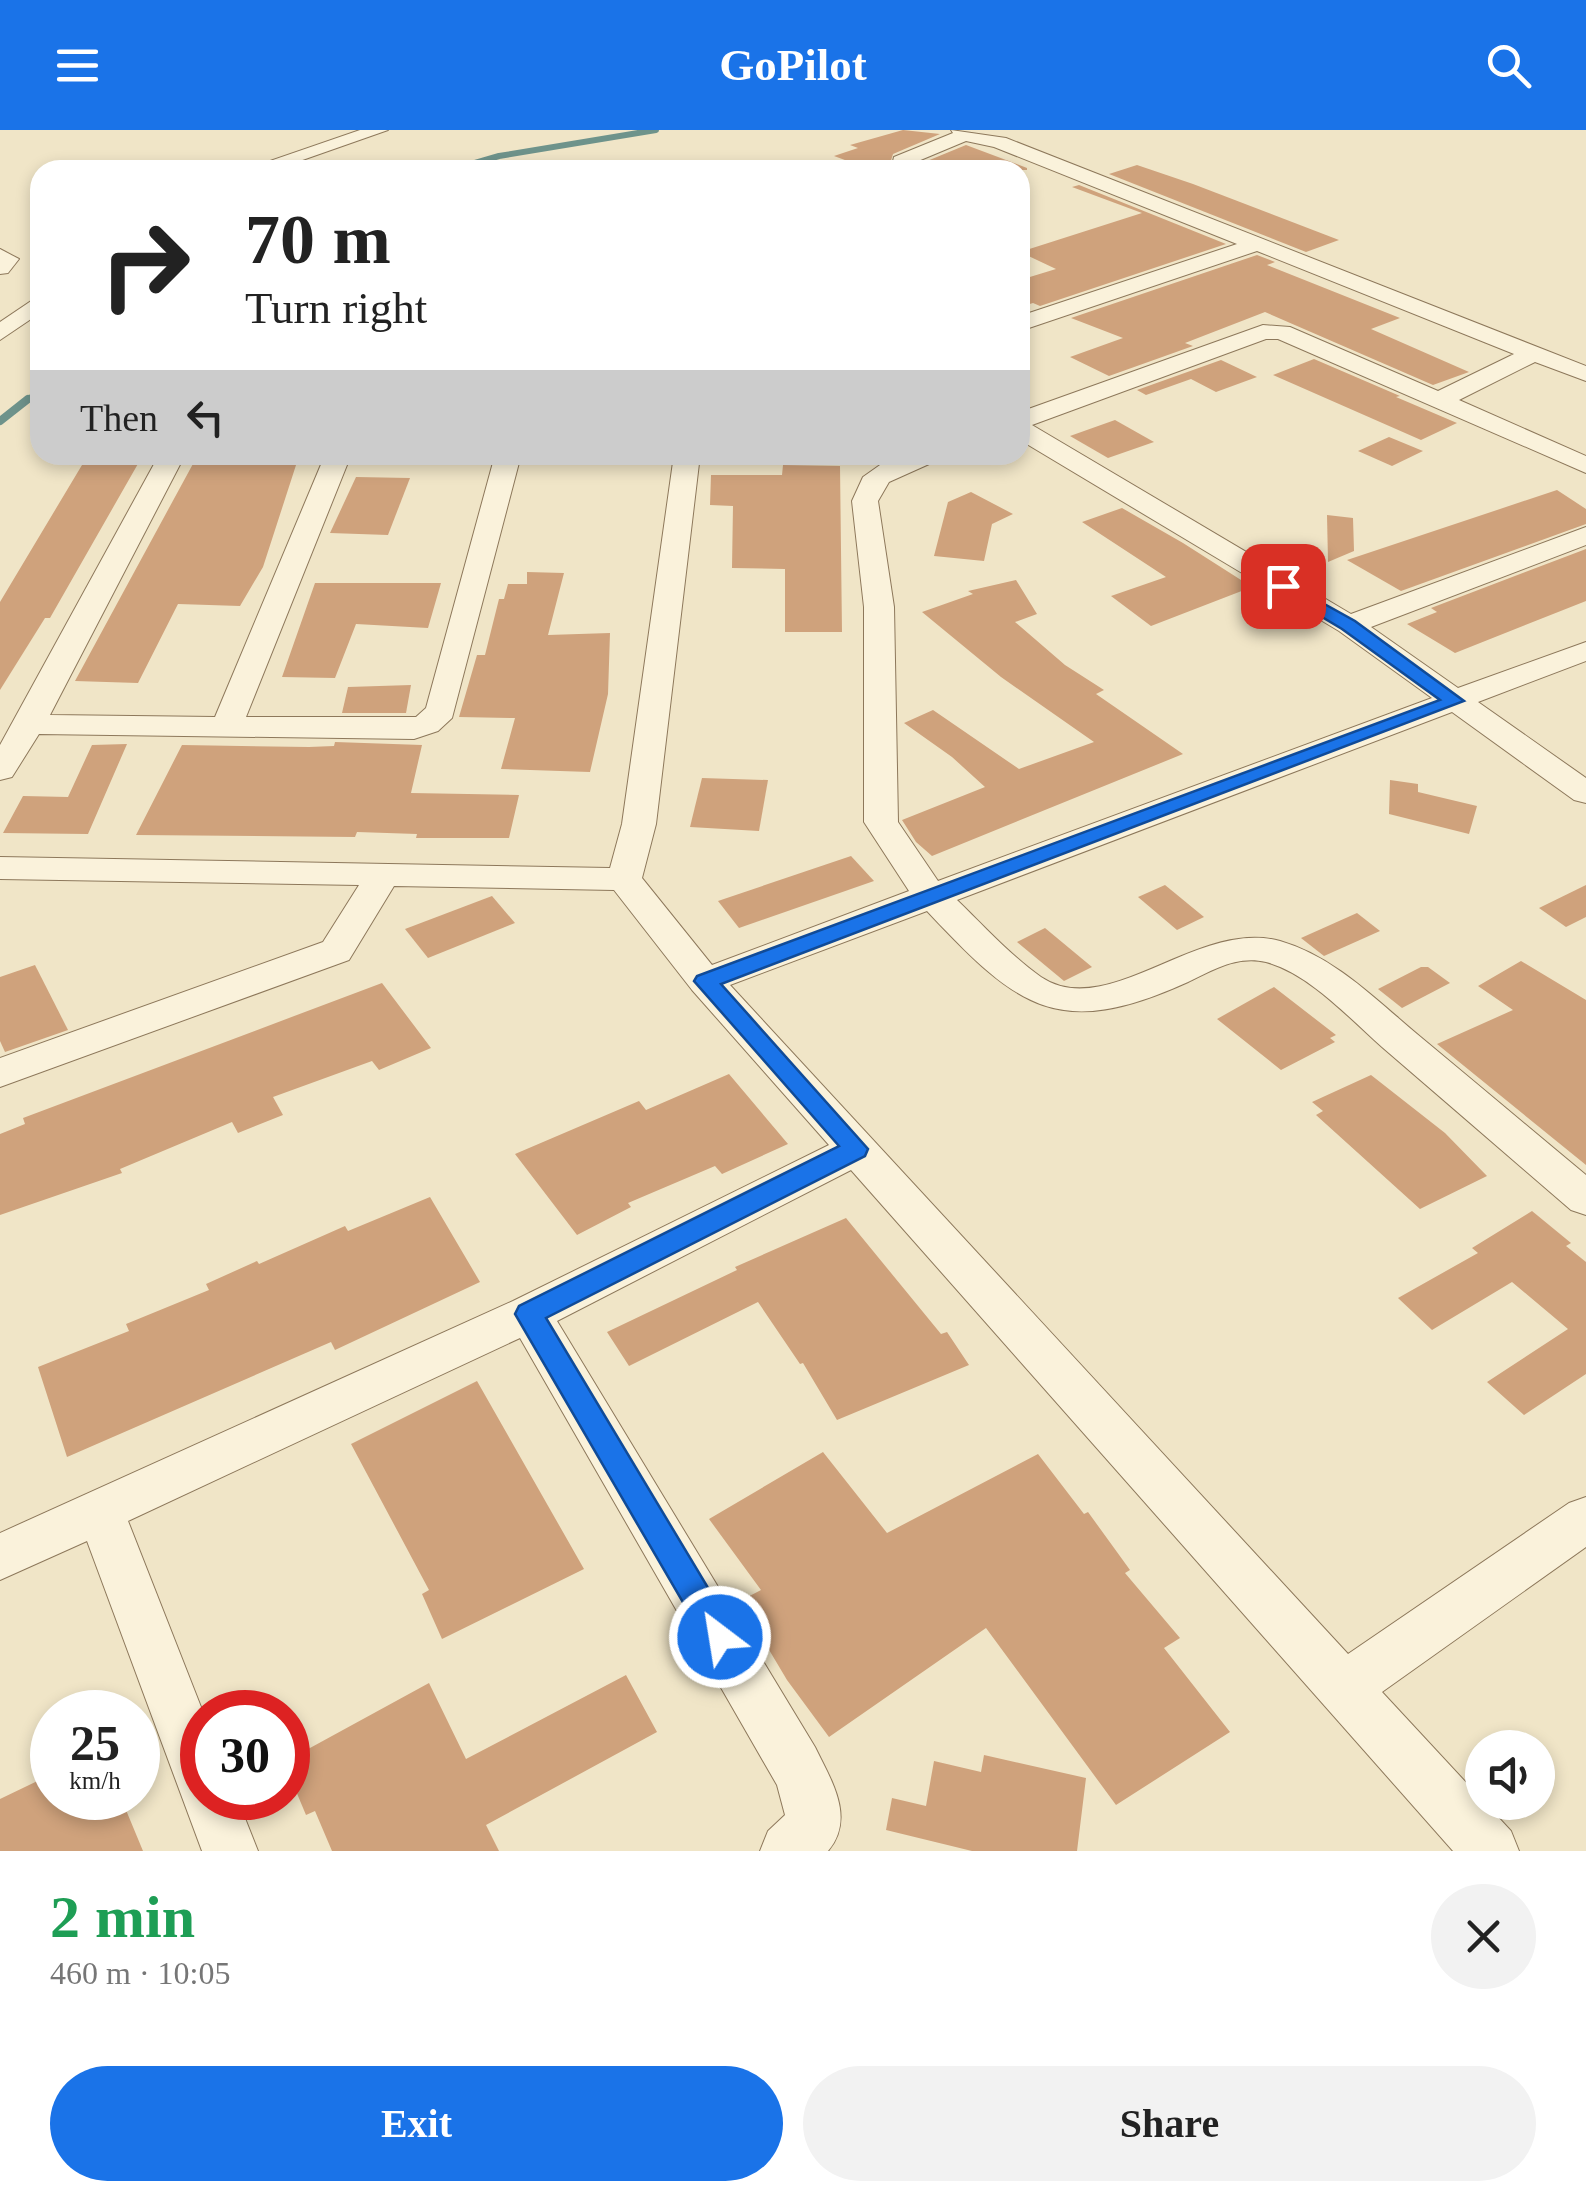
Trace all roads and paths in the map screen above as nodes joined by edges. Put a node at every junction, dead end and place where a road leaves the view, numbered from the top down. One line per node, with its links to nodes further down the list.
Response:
1 (379, 130): 3 (street)
2 (962, 133): 4 (street); 5 (street)
3 (285, 160)
4 (903, 160)
5 (1254, 245): 9 (street); 11 (street)
6 (0, 255): 7 (street)
7 (0, 268)
8 (30, 310): 10 (street)
9 (1030, 321)
10 (0, 333)
11 (1534, 353): 12 (street); 13 (street)
12 (1586, 374)
13 (1442, 399): 14 (street); 21 (street)
14 (1030, 417)
15 (1030, 435): 23 (street)
16 (167, 465): 26 (street)
17 (334, 465): 27 (street)
18 (505, 465): 27 (street)
19 (686, 465): 32 (street)
20 (907, 465): 33 (street)
21 (1586, 465)
22 (1586, 534): 23 (street)
23 (1349, 625): 25 (street)
24 (1586, 651): 25 (street)
25 (1454, 701): 29 (street); 33 (street)
26 (29, 724): 27 (street); 28 (street)
27 (227, 726)
28 (0, 770)
29 (1585, 792)
30 (0, 868): 31 (street)
31 (383, 875): 32 (street); 35 (street)
32 (624, 879): 34 (street)
33 (936, 898): 34 (street); 37 (street)
34 (705, 981): 36 (street)
35 (0, 1072)
36 (856, 1149): 38 (street); 42 (street)
37 (1586, 1199)
38 (529, 1314): 39 (street); 46 (street)
39 (100, 1511): 41 (street); 43 (street)
40 (1586, 1519): 42 (street)
41 (0, 1557)
42 (1346, 1687): 47 (street)
43 (180, 1721)
44 (218, 1820): 45 (street)
45 (230, 1851)
46 (788, 1851)
47 (1491, 1851)

